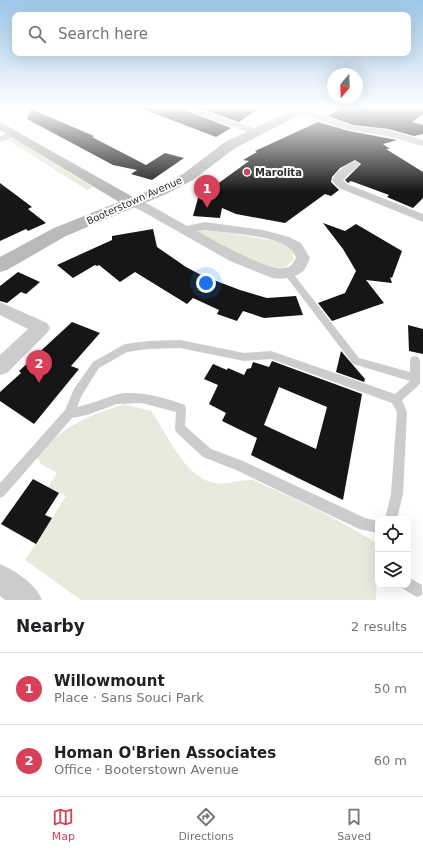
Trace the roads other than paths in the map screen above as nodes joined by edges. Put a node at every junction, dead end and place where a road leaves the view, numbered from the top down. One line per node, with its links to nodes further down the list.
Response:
1 (10, 136): 5 (street)
2 (19, 136): 8 (street)
3 (248, 136): 8 (street, Booterstown Avenue)
4 (395, 136): 6 (street)
5 (0, 139)
6 (422, 145)
7 (355, 164): 9 (street)
8 (130, 202): 10 (street); 11 (street, Booterstown Avenue)
9 (423, 218)
10 (186, 231): 12 (street); 12 (street)
11 (0, 264)
12 (288, 273): 16 (lane)
13 (0, 308): 15 (street)
14 (415, 360): 16 (lane)
15 (0, 367)
16 (415, 378): 17 (lane)
17 (396, 399): 18 (lane); 20 (lane)
18 (69, 414): 19 (lane); 21 (lane)
19 (0, 492)
20 (391, 516)
21 (375, 526)
22 (0, 578): 23 (street)
23 (28, 600)

